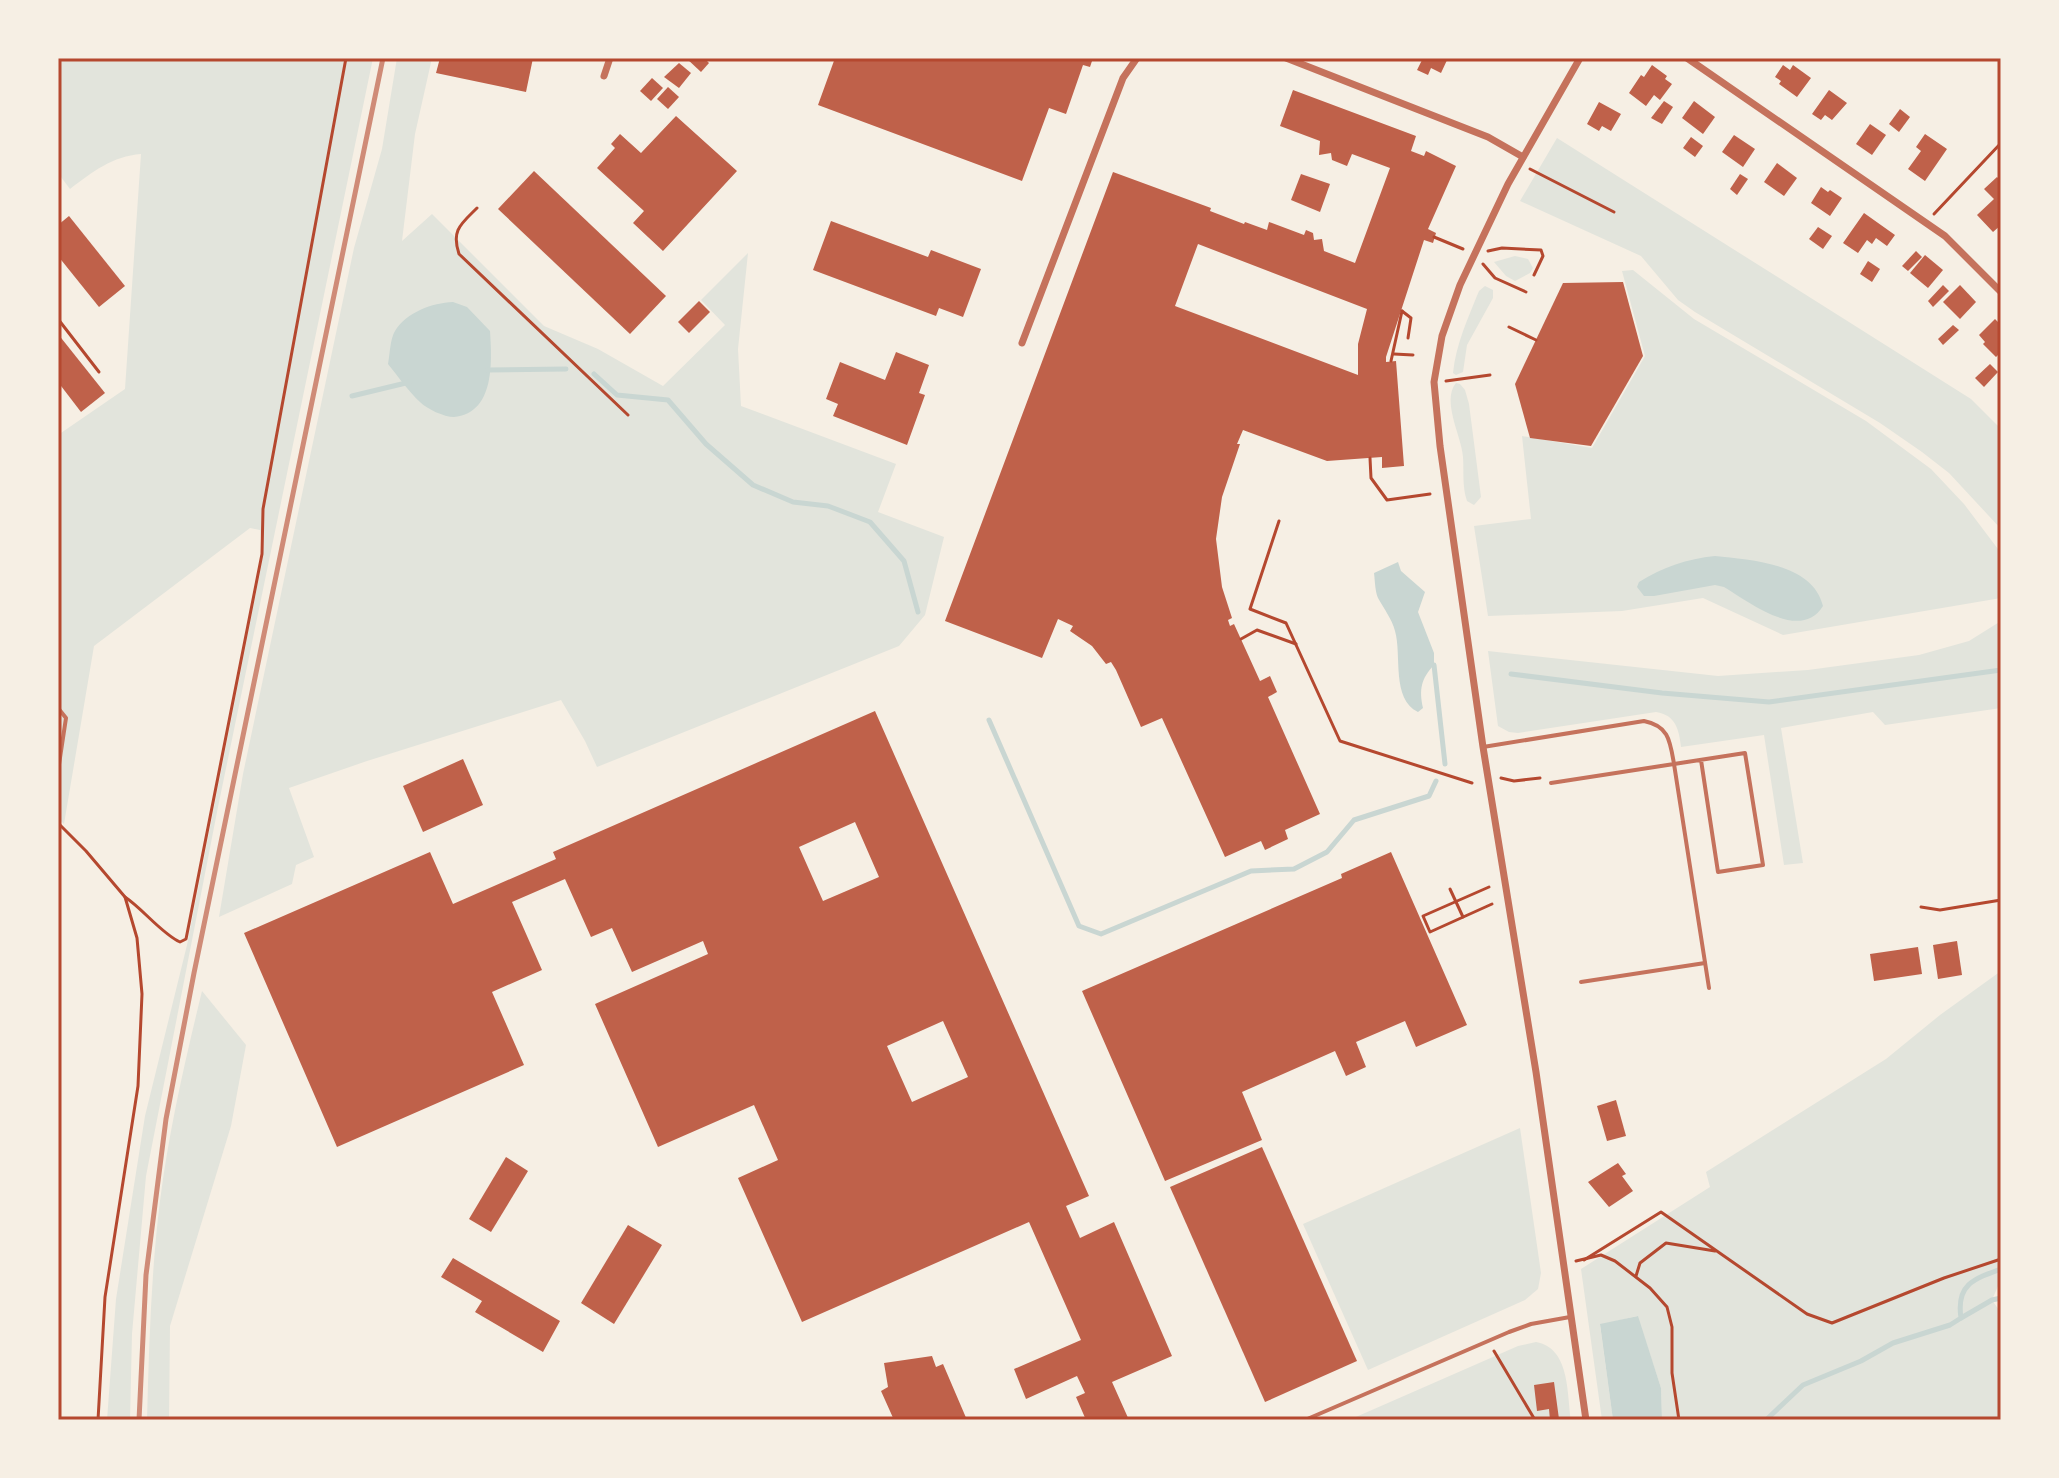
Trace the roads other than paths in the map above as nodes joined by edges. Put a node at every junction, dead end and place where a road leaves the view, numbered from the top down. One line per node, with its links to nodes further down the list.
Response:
1 (610, 58): 6 (street)
2 (1137, 58): 9 (street)
3 (1286, 58): 7 (street)
4 (1580, 58): 7 (street)
5 (1687, 58): 8 (street)
6 (604, 76)
7 (1521, 160): 11 (street)
8 (2001, 292)
9 (1022, 343)
10 (58, 708): 14 (lane)
11 (1483, 747): 13 (lane); 19 (street)
12 (1701, 760): 12 (lane); 13 (lane)
13 (1674, 764): 15 (lane); 16 (lane)
14 (58, 771)
15 (1551, 783)
16 (1705, 963): 17 (lane); 18 (lane)
17 (1581, 982)
18 (1709, 988)
19 (1572, 1316): 20 (lane); 21 (street)
20 (1305, 1420)
21 (1586, 1420)

